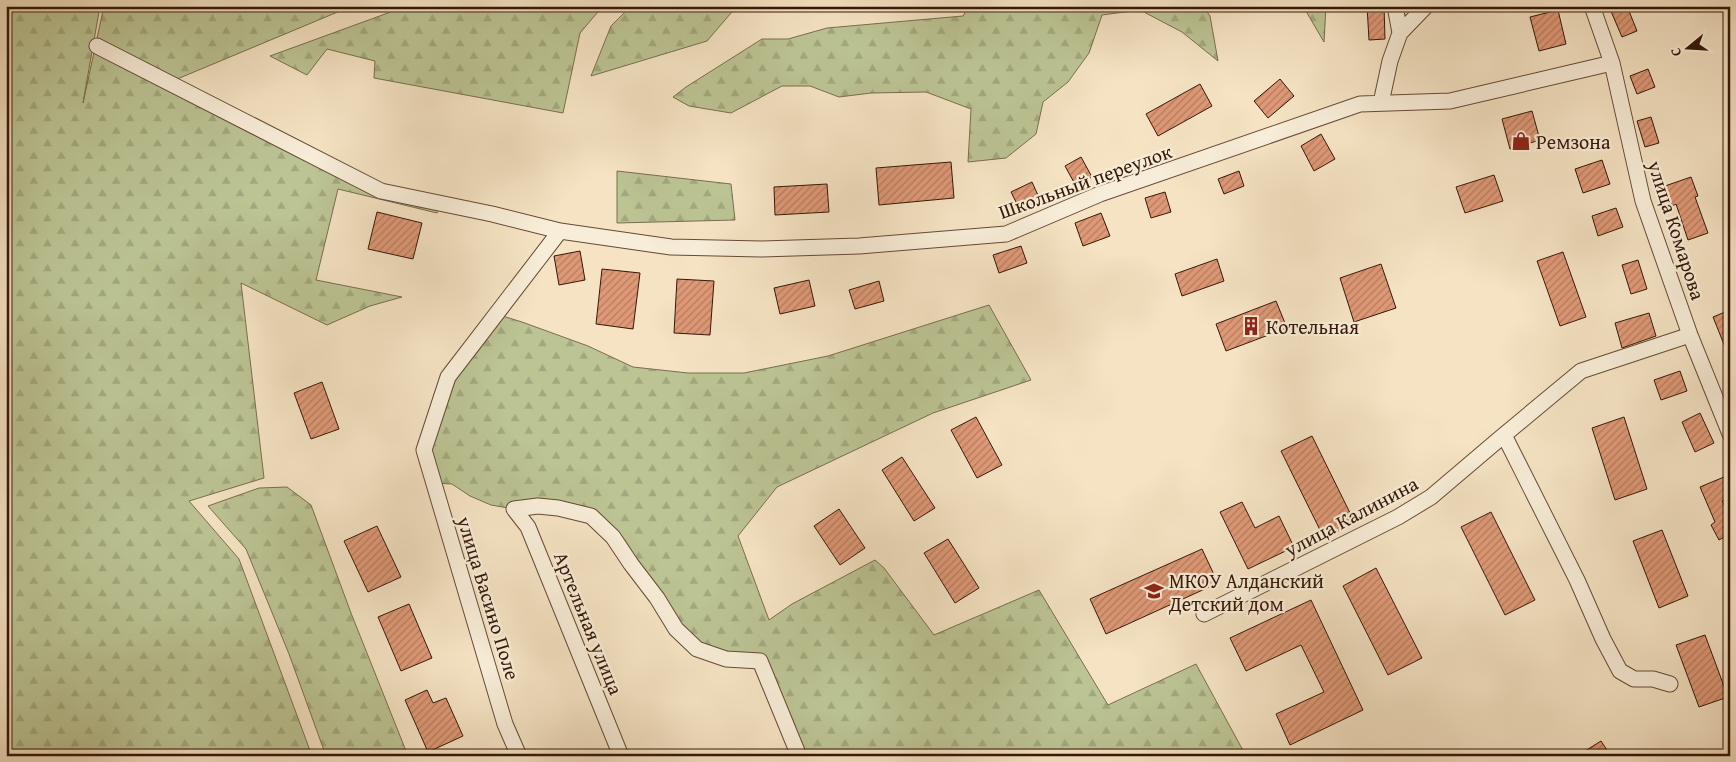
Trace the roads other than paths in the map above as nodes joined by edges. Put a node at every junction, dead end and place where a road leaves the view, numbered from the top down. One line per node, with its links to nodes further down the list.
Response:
1 (1395, 6): 4 (street)
2 (1426, 6): 4 (street)
3 (1592, 6): 6 (street, улица Комарова)
4 (1400, 33): 7 (street)
5 (97, 46): 8 (street, Школьный переулок)
6 (1612, 63): 7 (street, Школьный переулок); 9 (street, улица Комарова)
7 (1381, 103): 8 (street, Школьный переулок)
8 (560, 231): 14 (street, улица Васино Поле)
9 (1690, 335): 10 (street, улица Комарова); 11 (street, улица Калинина)
10 (1730, 434)
11 (1504, 435): 12 (street, улица Калинина); 13 (street)
12 (1204, 614)
13 (1670, 684)
14 (519, 756)
15 (620, 756): 16 (street, Артельная улица)
16 (799, 756)

